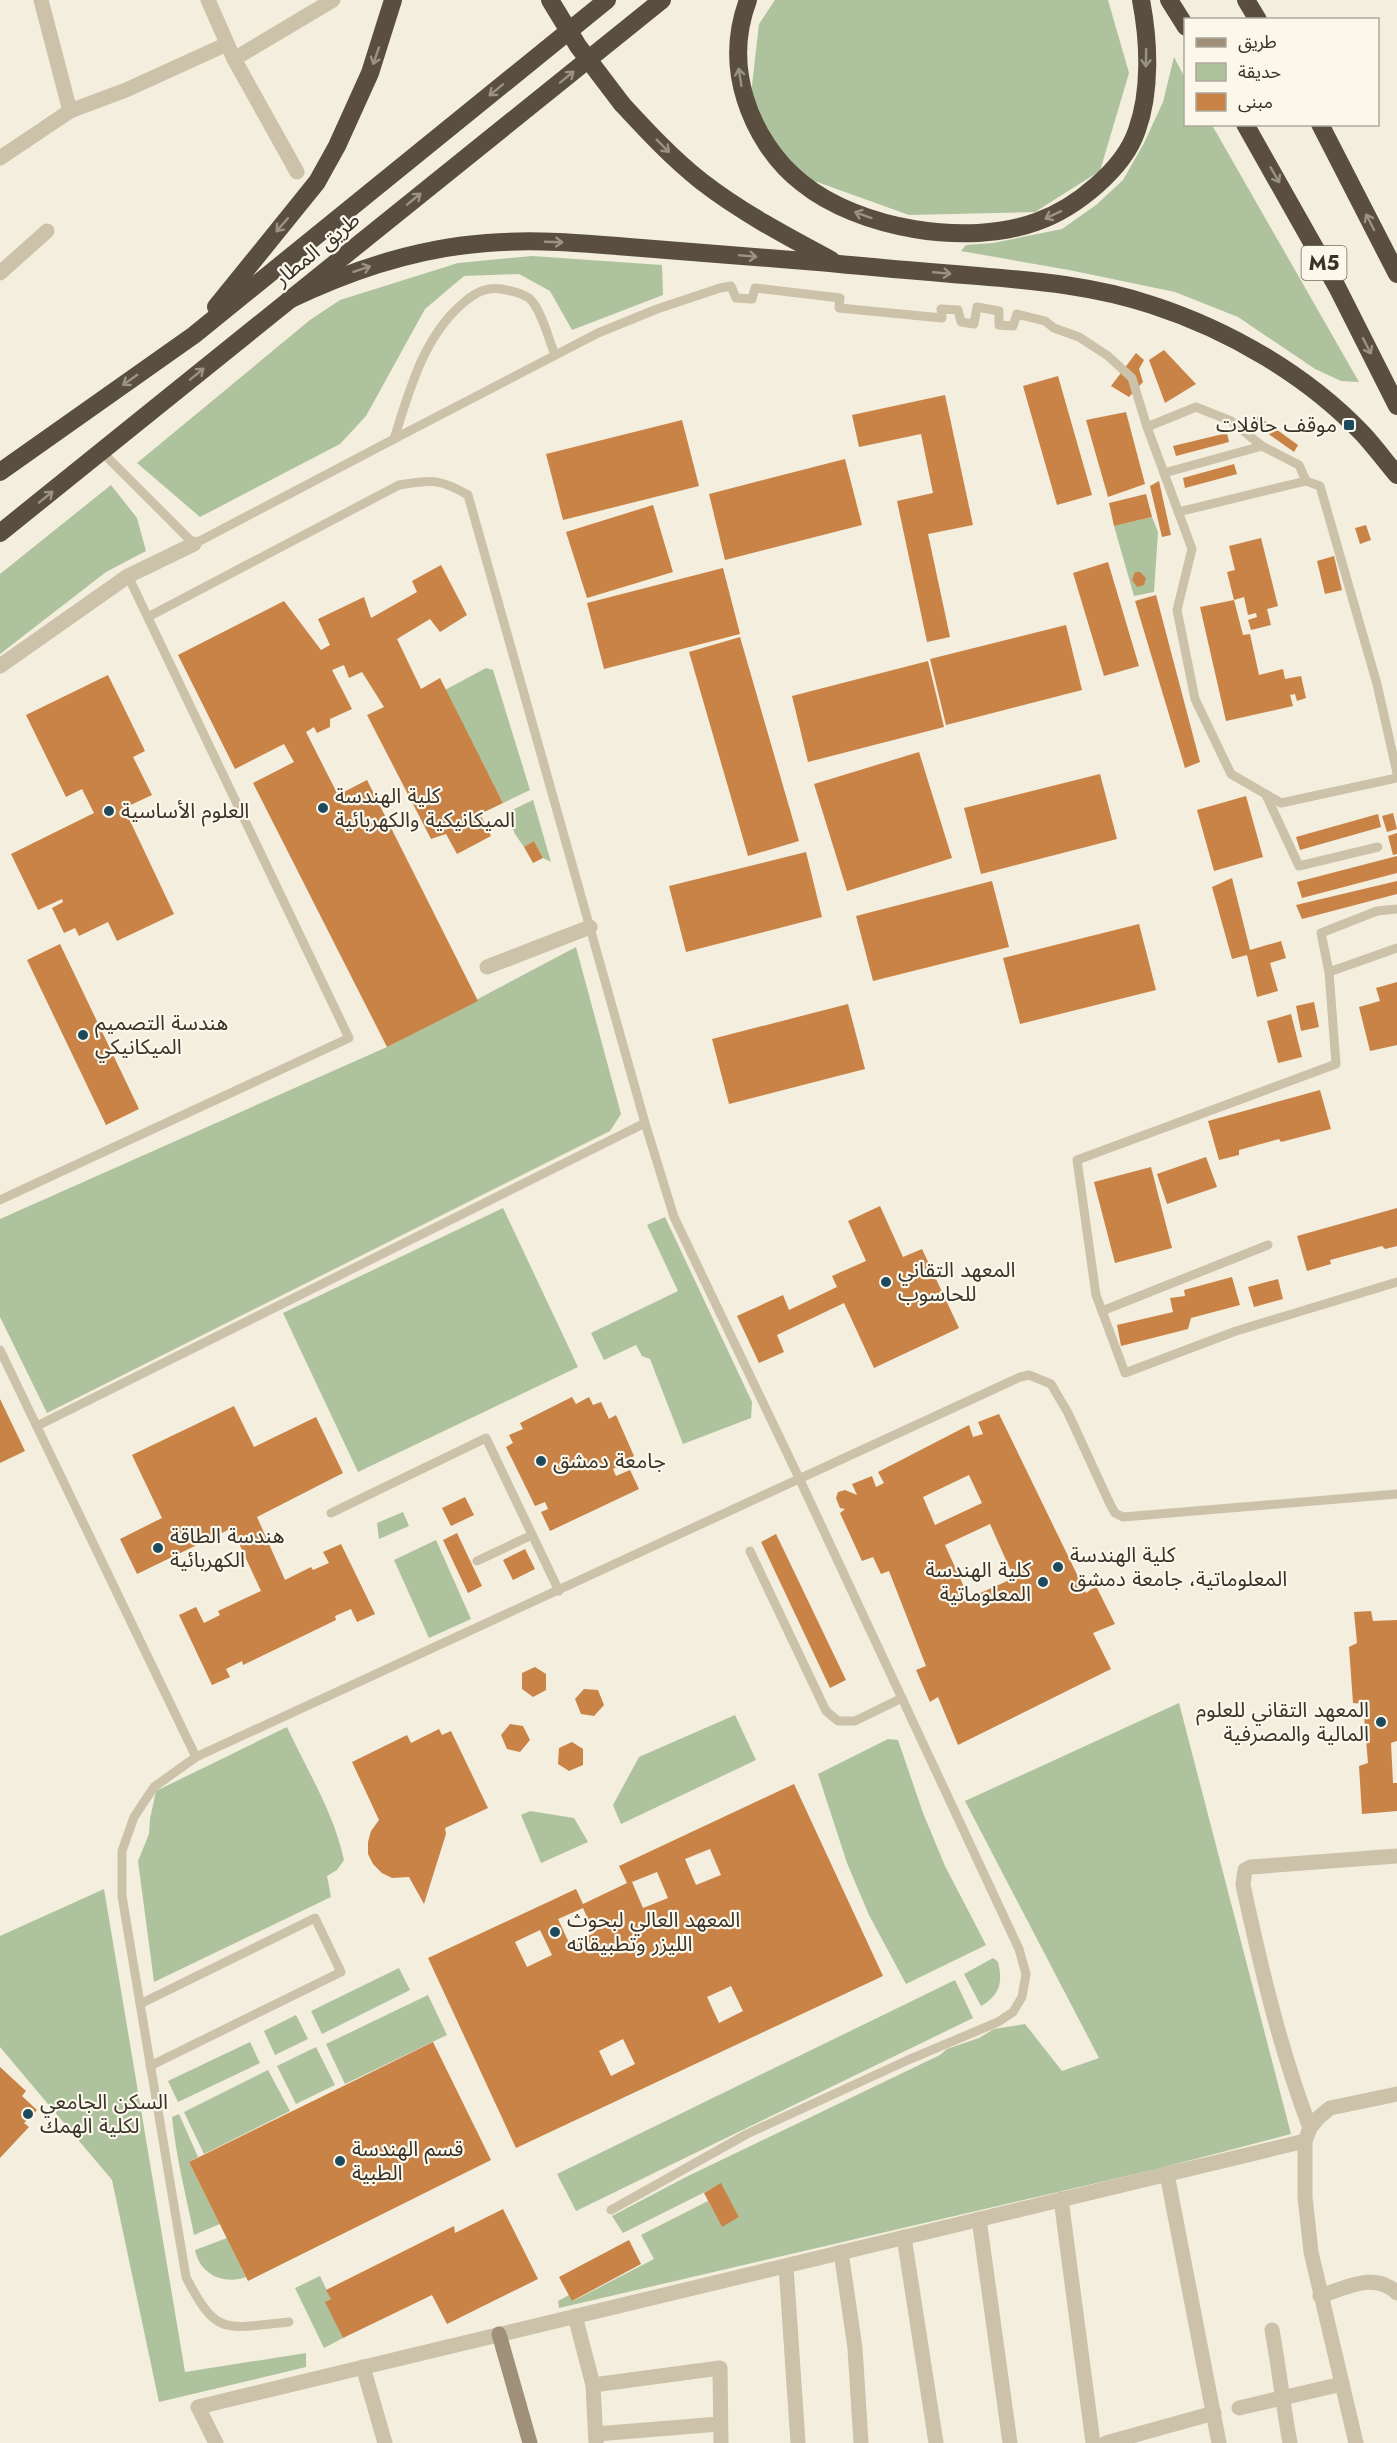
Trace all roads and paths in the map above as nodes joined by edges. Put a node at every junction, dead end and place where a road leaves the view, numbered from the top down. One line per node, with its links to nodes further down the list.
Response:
1 (41, 0): 16 (street)
2 (208, 0): 14 (street)
3 (333, 0): 15 (street)
4 (393, 0): 26 (highway, one-way to 26)
5 (550, 0): 22 (highway, one-way to 22, bridge)
6 (607, 0): 26 (highway, طريق المطار, one-way to 26)
7 (662, 0): 25 (highway, طريق المطار, one-way to 7)
8 (748, 0): 9 (highway, one-way to 8)
9 (1141, 0)
10 (1169, 0): 13 (highway)
11 (1246, 0): 12 (highway)
12 (1257, 18)
13 (1184, 25)
14 (227, 44): 15 (street); 16 (street)
15 (234, 59): 20 (street)
16 (70, 111): 19 (street)
17 (1246, 126): 28 (highway, M5, one-way to 28)
18 (1321, 126): 24 (highway, one-way to 18)
19 (0, 158)
20 (297, 172)
21 (46, 231): 23 (street)
22 (840, 264): 25 (highway, one-way to 22); 35 (highway, one-way to 35)
23 (0, 273)
24 (1397, 274)
25 (289, 300): 32 (highway, طريق المطار, one-way to 25)
26 (194, 334): 33 (highway, طريق المطار, one-way to 33)
27 (555, 355): 29 (lane); 30 (lane); 30 (lane)
28 (1397, 406)
29 (1147, 428): 31 (lane); 34 (lane)
30 (394, 439): 39 (lane)
31 (1262, 446): 34 (lane); 36 (lane)
32 (102, 452): 38 (highway, طريق المطار, one-way to 32); 39 (lane)
33 (0, 472)
34 (1164, 473): 37 (lane)
35 (1397, 475)
36 (1306, 482): 37 (lane); 43 (lane)
37 (1178, 512): 45 (lane)
38 (0, 533)
39 (194, 544): 40 (street)
40 (128, 576): 41 (lane); 42 (street)
41 (148, 617): 48 (lane); 53 (lane)
42 (0, 666)
43 (1397, 772)
44 (1397, 778): 45 (lane)
45 (1266, 795): 46 (lane)
46 (1378, 847)
47 (1397, 909): 51 (lane)
48 (590, 927): 50 (street); 52 (lane)
49 (1397, 948): 51 (lane)
50 (487, 967)
51 (1329, 972): 56 (lane)
52 (645, 1123): 58 (lane); 59 (lane)
53 (0, 1200)
54 (1268, 1245): 56 (lane)
55 (1397, 1282): 56 (lane)
56 (1102, 1311)
57 (0, 1350): 58 (lane)
58 (37, 1426): 67 (lane)
59 (800, 1480): 60 (lane); 65 (lane); 66 (lane)
60 (1397, 1494)
61 (331, 1513): 62 (lane)
62 (532, 1535): 64 (lane); 65 (lane)
63 (750, 1551): 66 (lane)
64 (477, 1561)
65 (559, 1591): 67 (lane)
66 (902, 1698): 75 (lane)
67 (196, 1757): 69 (lane)
68 (1397, 1856): 72 (street)
69 (140, 2004): 70 (lane); 70 (lane)
70 (150, 2066): 83 (lane)
71 (1397, 2094): 72 (street)
72 (1308, 2134): 73 (street); 81 (street)
73 (1167, 2174): 74 (street); 91 (street)
74 (1061, 2199): 76 (street); 103 (street)
75 (611, 2210)
76 (979, 2219): 77 (street); 102 (street)
77 (904, 2237): 78 (street); 101 (street)
78 (841, 2252): 79 (street); 100 (street)
79 (786, 2266): 82 (street); 99 (street)
80 (1397, 2294): 81 (street)
81 (1320, 2296): 87 (street)
82 (574, 2316): 85 (street); 88 (street)
83 (289, 2322)
84 (1272, 2330): 89 (street)
85 (499, 2334): 86 (street); 97 (street)
86 (363, 2367): 95 (street); 96 (street)
87 (1342, 2384): 89 (street); 107 (street)
88 (593, 2385): 92 (street); 93 (street)
89 (1284, 2396): 90 (street); 106 (street)
90 (1239, 2408)
91 (1214, 2413): 94 (street); 105 (street)
92 (719, 2424): 93 (street); 98 (street)
93 (596, 2438)
94 (1128, 2441): 104 (street)
95 (216, 2443)
96 (385, 2443)
97 (530, 2443)
98 (721, 2443)
99 (798, 2443)
100 (861, 2443)
101 (936, 2443)
102 (1010, 2443)
103 (1093, 2443)
104 (1106, 2443)
105 (1219, 2443)
106 (1290, 2443)
107 (1356, 2443)

